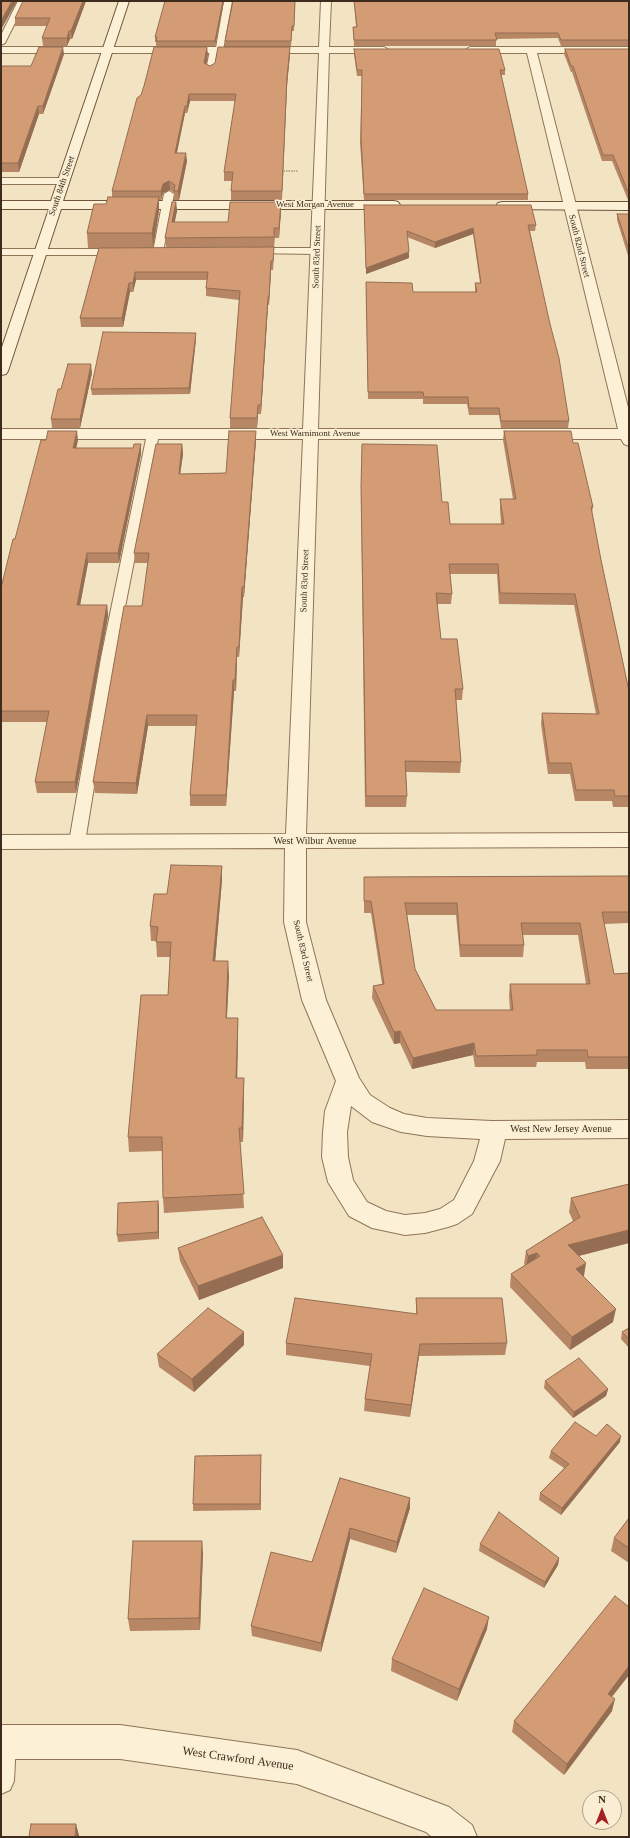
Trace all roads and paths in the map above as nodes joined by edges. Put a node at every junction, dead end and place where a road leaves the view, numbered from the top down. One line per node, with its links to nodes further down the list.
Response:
1 (22, 1): 5 (lane)
2 (124, 1): 7 (street, South 84th Street)
3 (228, 1): 8 (lane)
4 (326, 1): 9 (street, South 83rd Street)
5 (1, 42)
6 (1, 50): 7 (street)
7 (108, 50): 8 (street); 18 (street, South 84th Street)
8 (217, 50): 9 (street); 14 (lane)
9 (324, 50): 10 (street); 25 (street, South 83rd Street)
10 (395, 50)
11 (458, 50): 12 (street)
12 (531, 50): 13 (street); 22 (street, South 82nd Street)
13 (629, 50)
14 (210, 70)
15 (276, 171): 16 (path)
16 (299, 171)
17 (1, 181): 18 (lane)
18 (64, 181): 23 (street, South 84th Street)
19 (1, 194): 23 (street, West Morgan Avenue)
20 (402, 194): 25 (street, West Morgan Avenue)
21 (552, 194): 22 (street)
22 (571, 198): 28 (street); 29 (street); 40 (street, South 82nd Street)
23 (57, 200): 24 (street, West Morgan Avenue); 26 (street, West Morgan Avenue); 33 (street, South 84th Street)
24 (168, 200): 25 (street, West Morgan Avenue); 35 (lane)
25 (319, 200): 27 (street, West Morgan Avenue); 31 (street, South 83rd Street)
26 (1, 205)
27 (408, 205)
28 (493, 206)
29 (629, 206)
30 (242, 251): 31 (lane)
31 (317, 251): 39 (street, South 83rd Street)
32 (1, 252): 33 (lane)
33 (39, 252): 34 (lane); 36 (street, South 84th Street)
34 (128, 252)
35 (158, 252)
36 (1, 371)
37 (1, 434): 38 (street, West Warnimont Avenue)
38 (153, 434): 39 (street, West Warnimont Avenue); 43 (lane)
39 (311, 434): 40 (street, West Warnimont Avenue); 44 (street, South 83rd Street)
40 (628, 436)
41 (629, 840): 44 (street, West Wilbur Avenue)
42 (1, 842): 43 (street, West Wilbur Avenue)
43 (77, 842): 44 (street, West Wilbur Avenue)
44 (295, 842): 45 (street, South 83rd Street)
45 (348, 1081): 46 (street, South 83rd Street); 48 (street)
46 (401, 1124): 48 (street, West New Jersey Avenue)
47 (629, 1129): 48 (street, West New Jersey Avenue)
48 (492, 1130)
49 (2, 1742): 50 (lane); 51 (street, West Crawford Avenue)
50 (1, 1781)
51 (460, 1837)

